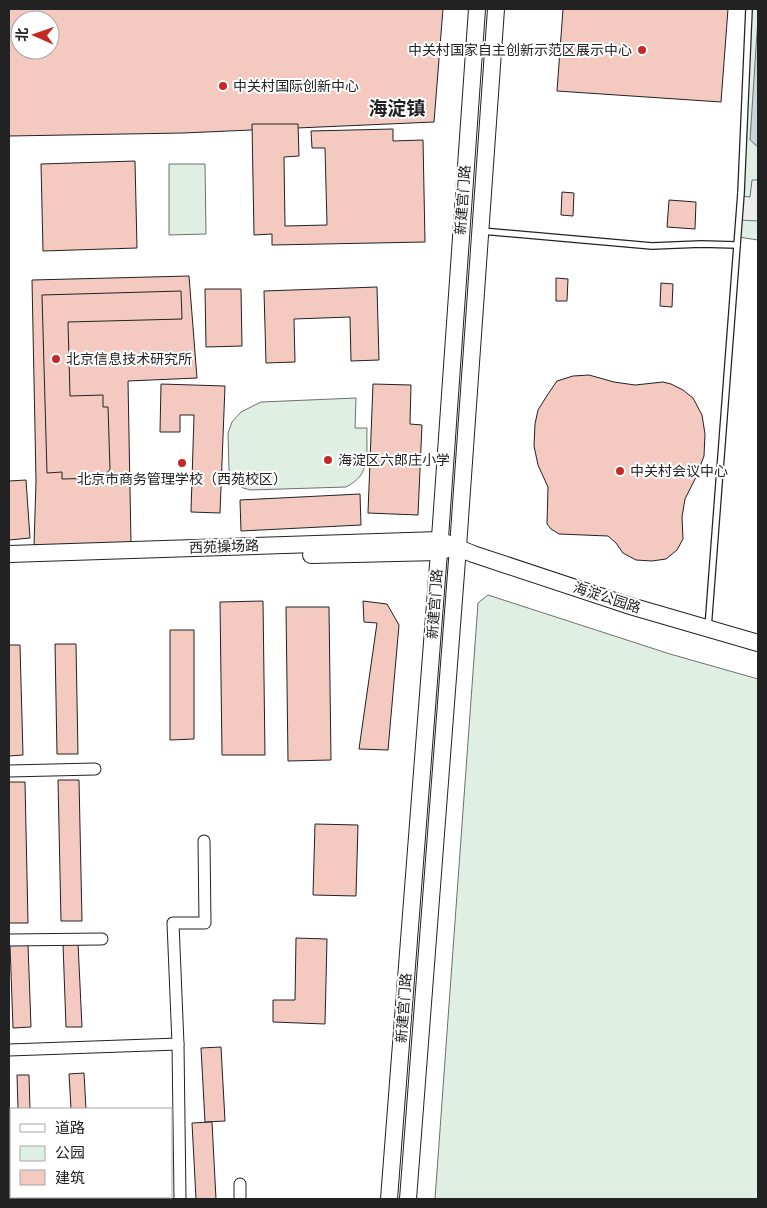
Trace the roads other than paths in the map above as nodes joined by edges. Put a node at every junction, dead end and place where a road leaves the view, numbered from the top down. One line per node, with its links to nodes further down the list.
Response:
1 (477, 9): 6 (street, 新建宫门路)
2 (496, 9): 4 (street, 新建宫门路)
3 (749, 9): 5 (lane)
4 (480, 231): 5 (lane); 7 (street, 新建宫门路)
5 (737, 245): 10 (lane)
6 (439, 546): 7 (street, 海淀公园路); 8 (street, 西苑操场路); 9 (street, 西苑操场路); 22 (street, 新建宫门路)
7 (458, 546): 10 (street, 海淀公园路); 23 (street, 新建宫门路)
8 (9, 554)
9 (9, 563)
10 (708, 629): 11 (street, 海淀公园路)
11 (758, 643)
12 (95, 769): 13 (street)
13 (9, 771)
14 (204, 841): 17 (street)
15 (102, 939): 16 (street)
16 (9, 940)
17 (178, 1044): 18 (street); 20 (street)
18 (9, 1050)
19 (240, 1184): 21 (street)
20 (177, 1193)
21 (240, 1199)
22 (389, 1199)
23 (408, 1199)

